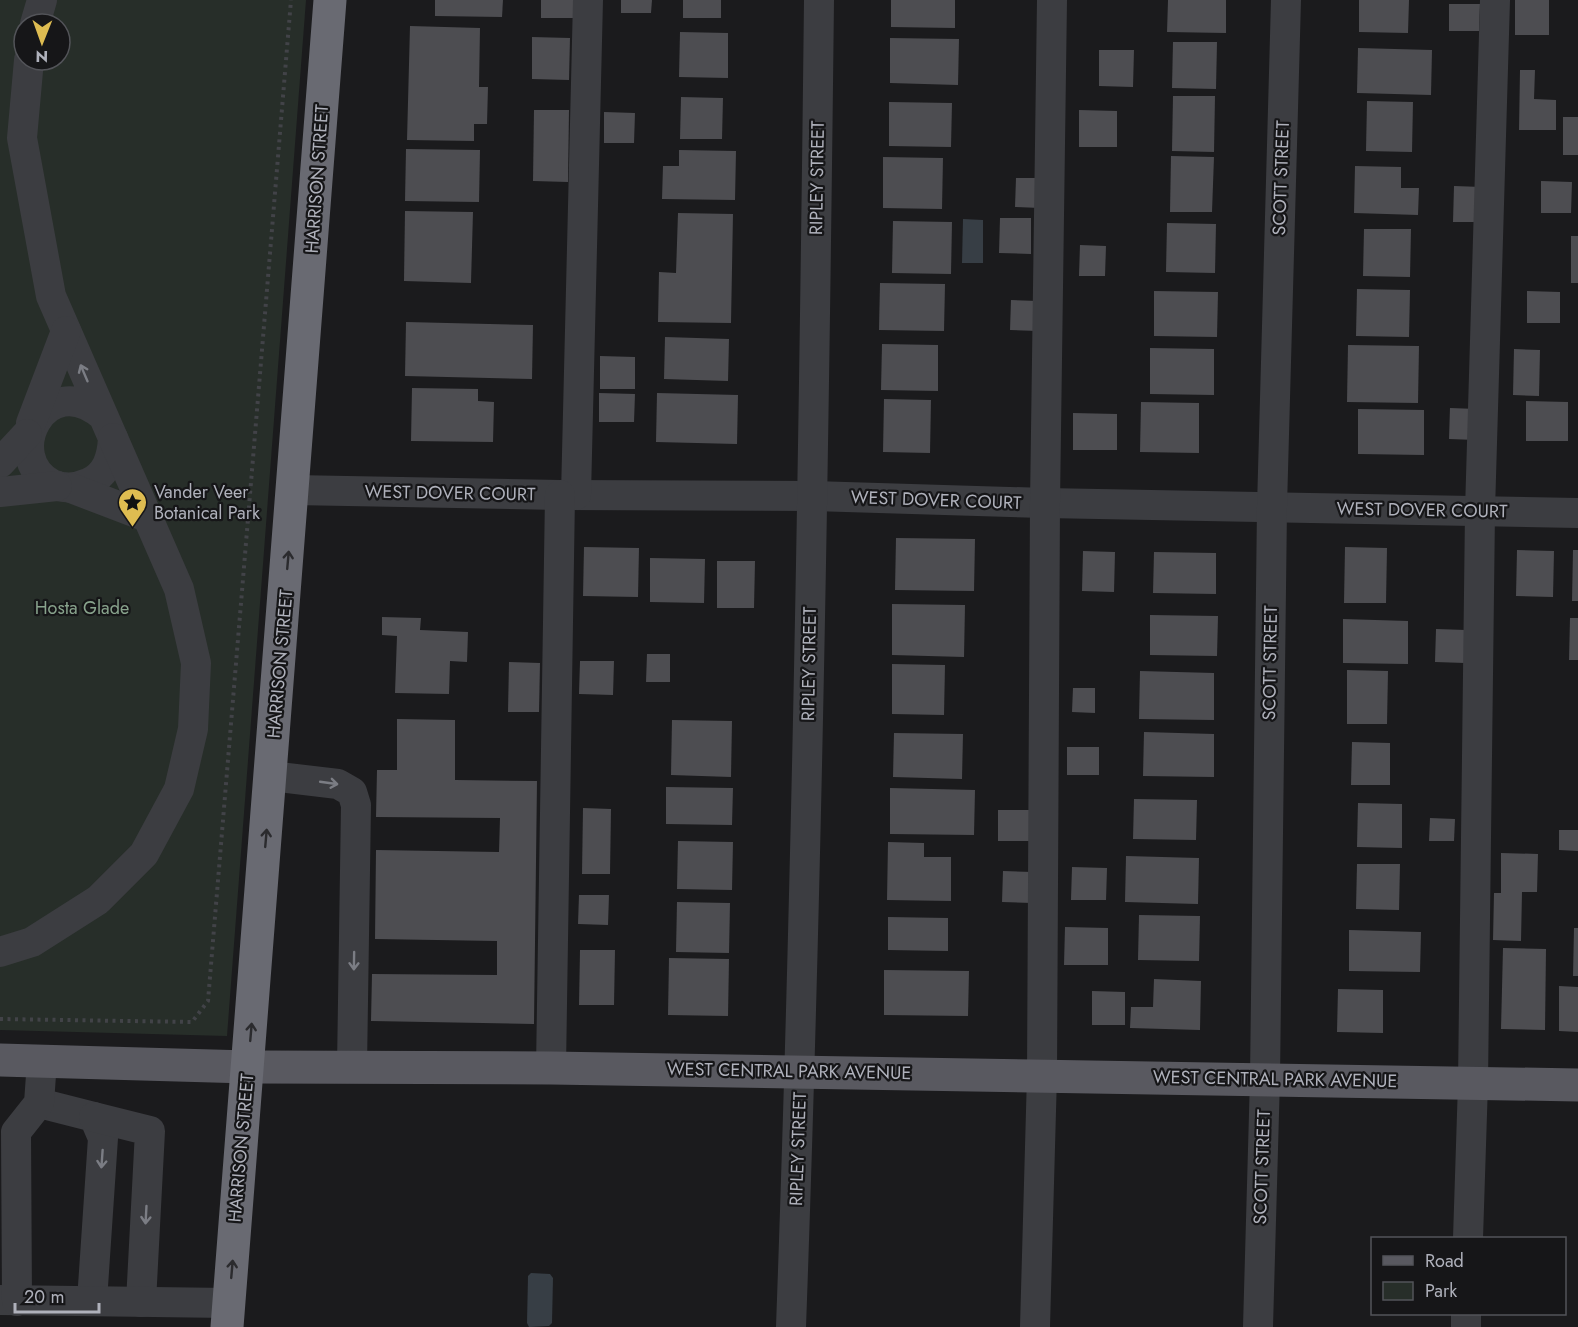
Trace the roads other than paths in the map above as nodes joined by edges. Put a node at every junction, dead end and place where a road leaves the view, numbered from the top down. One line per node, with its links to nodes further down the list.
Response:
1 (330, 0): 13 (highway, HARRISON STREET)
2 (588, 0): 15 (street)
3 (819, 0): 16 (street, RIPLEY STREET)
4 (1052, 0): 17 (street)
5 (1286, 0): 18 (street, SCOTT STREET)
6 (1495, 0): 19 (street)
7 (28, 72): 8 (street)
8 (66, 331): 9 (street, one-way to 8); 10 (street)
9 (108, 427): 10 (street); 12 (street); 21 (street)
10 (29, 429): 11 (street); 12 (street)
11 (0, 463)
12 (64, 487): 14 (street); 21 (street)
13 (293, 490): 15 (street, WEST DOVER COURT); 22 (highway, HARRISON STREET, one-way to 13)
14 (0, 492)
15 (568, 495): 16 (street, WEST DOVER COURT); 28 (street)
16 (813, 496): 17 (street, WEST DOVER COURT); 29 (street, RIPLEY STREET)
17 (1045, 503): 18 (street, WEST DOVER COURT); 30 (street)
18 (1272, 507): 19 (street, WEST DOVER COURT); 31 (street, SCOTT STREET)
19 (1480, 512): 20 (street, WEST DOVER COURT); 32 (street)
20 (1578, 513)
21 (147, 517): 23 (street)
22 (271, 776): 26 (highway, HARRISON STREET, one-way to 22); 27 (street, one-way to 27)
23 (0, 952)
24 (0, 1060): 25 (main road, WEST CENTRAL PARK AVENUE)
25 (42, 1061): 26 (main road, WEST CENTRAL PARK AVENUE); 34 (street)
26 (248, 1067): 27 (main road, WEST CENTRAL PARK AVENUE); 41 (highway, HARRISON STREET, one-way to 26)
27 (352, 1067): 28 (main road, WEST CENTRAL PARK AVENUE)
28 (551, 1068): 29 (main road, WEST CENTRAL PARK AVENUE)
29 (800, 1072): 30 (main road, WEST CENTRAL PARK AVENUE); 42 (street, RIPLEY STREET)
30 (1042, 1075): 31 (main road, WEST CENTRAL PARK AVENUE); 43 (street)
31 (1265, 1078): 32 (main road, WEST CENTRAL PARK AVENUE); 44 (street, SCOTT STREET)
32 (1473, 1083): 33 (main road, WEST CENTRAL PARK AVENUE); 37 (street)
33 (1578, 1085)
34 (39, 1103): 35 (street); 36 (street)
35 (94, 1117): 39 (street, one-way to 39); 40 (street, one-way to 40)
36 (8, 1132): 38 (street)
37 (1468, 1237)
38 (9, 1300): 39 (street)
39 (92, 1301): 40 (street)
40 (141, 1302): 41 (street)
41 (228, 1315)
42 (791, 1327)
43 (1035, 1327)
44 (1258, 1327)

